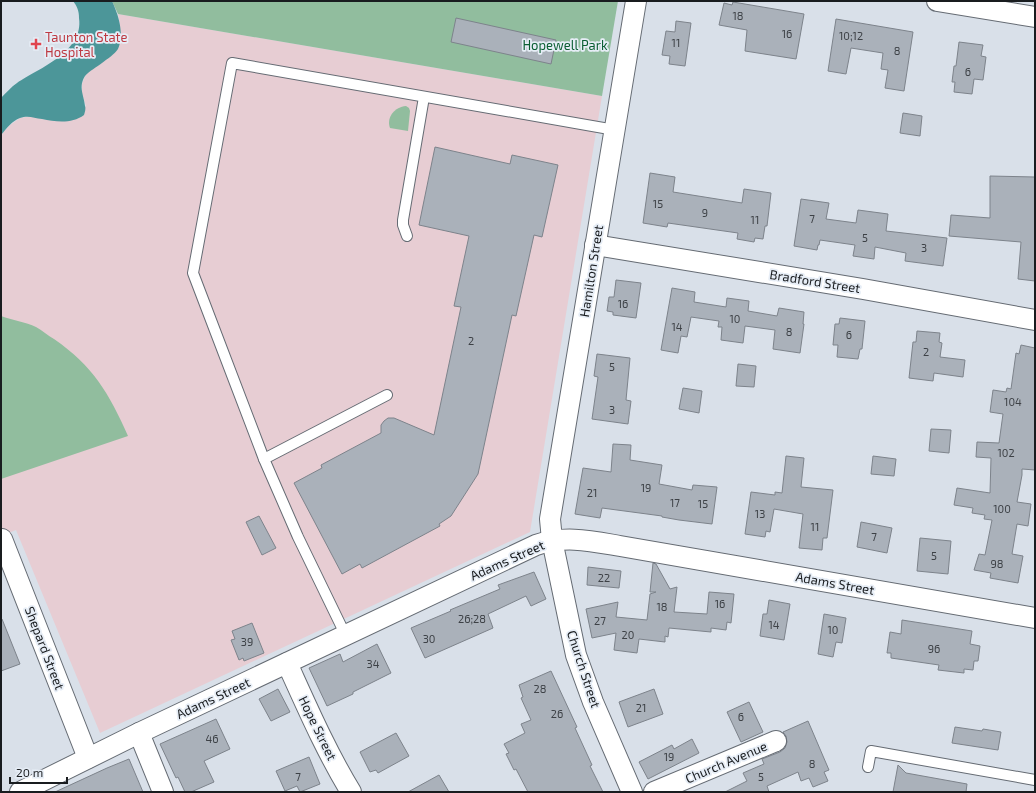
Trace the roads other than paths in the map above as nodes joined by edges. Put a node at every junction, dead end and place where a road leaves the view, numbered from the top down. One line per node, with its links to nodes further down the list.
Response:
1 (636, 1): 5 (street, Hamilton Street)
2 (937, 1): 3 (street)
3 (1035, 17)
4 (424, 97): 5 (lane); 6 (lane); 10 (lane)
5 (615, 130): 7 (street, Hamilton Street)
6 (407, 236)
7 (595, 245): 8 (street, Bradford Street); 12 (street, Hamilton Street)
8 (1035, 320)
9 (387, 394): 10 (lane)
10 (264, 459): 14 (lane)
11 (2, 539): 18 (street, Shepard Street)
12 (552, 540): 13 (street, Adams Street); 14 (street, Adams Street); 24 (street, Church Street)
13 (1035, 618)
14 (346, 636): 15 (street, Adams Street)
15 (287, 664): 16 (street, Adams Street); 23 (street, Hope Street)
16 (139, 733): 18 (street, Adams Street); 22 (street)
17 (776, 740): 25 (street, Church Avenue)
18 (88, 758): 21 (street, Adams Street)
19 (868, 767): 20 (lane)
20 (1035, 780)
21 (20, 792)
22 (162, 792)
23 (351, 792)
24 (632, 792)
25 (654, 792)

